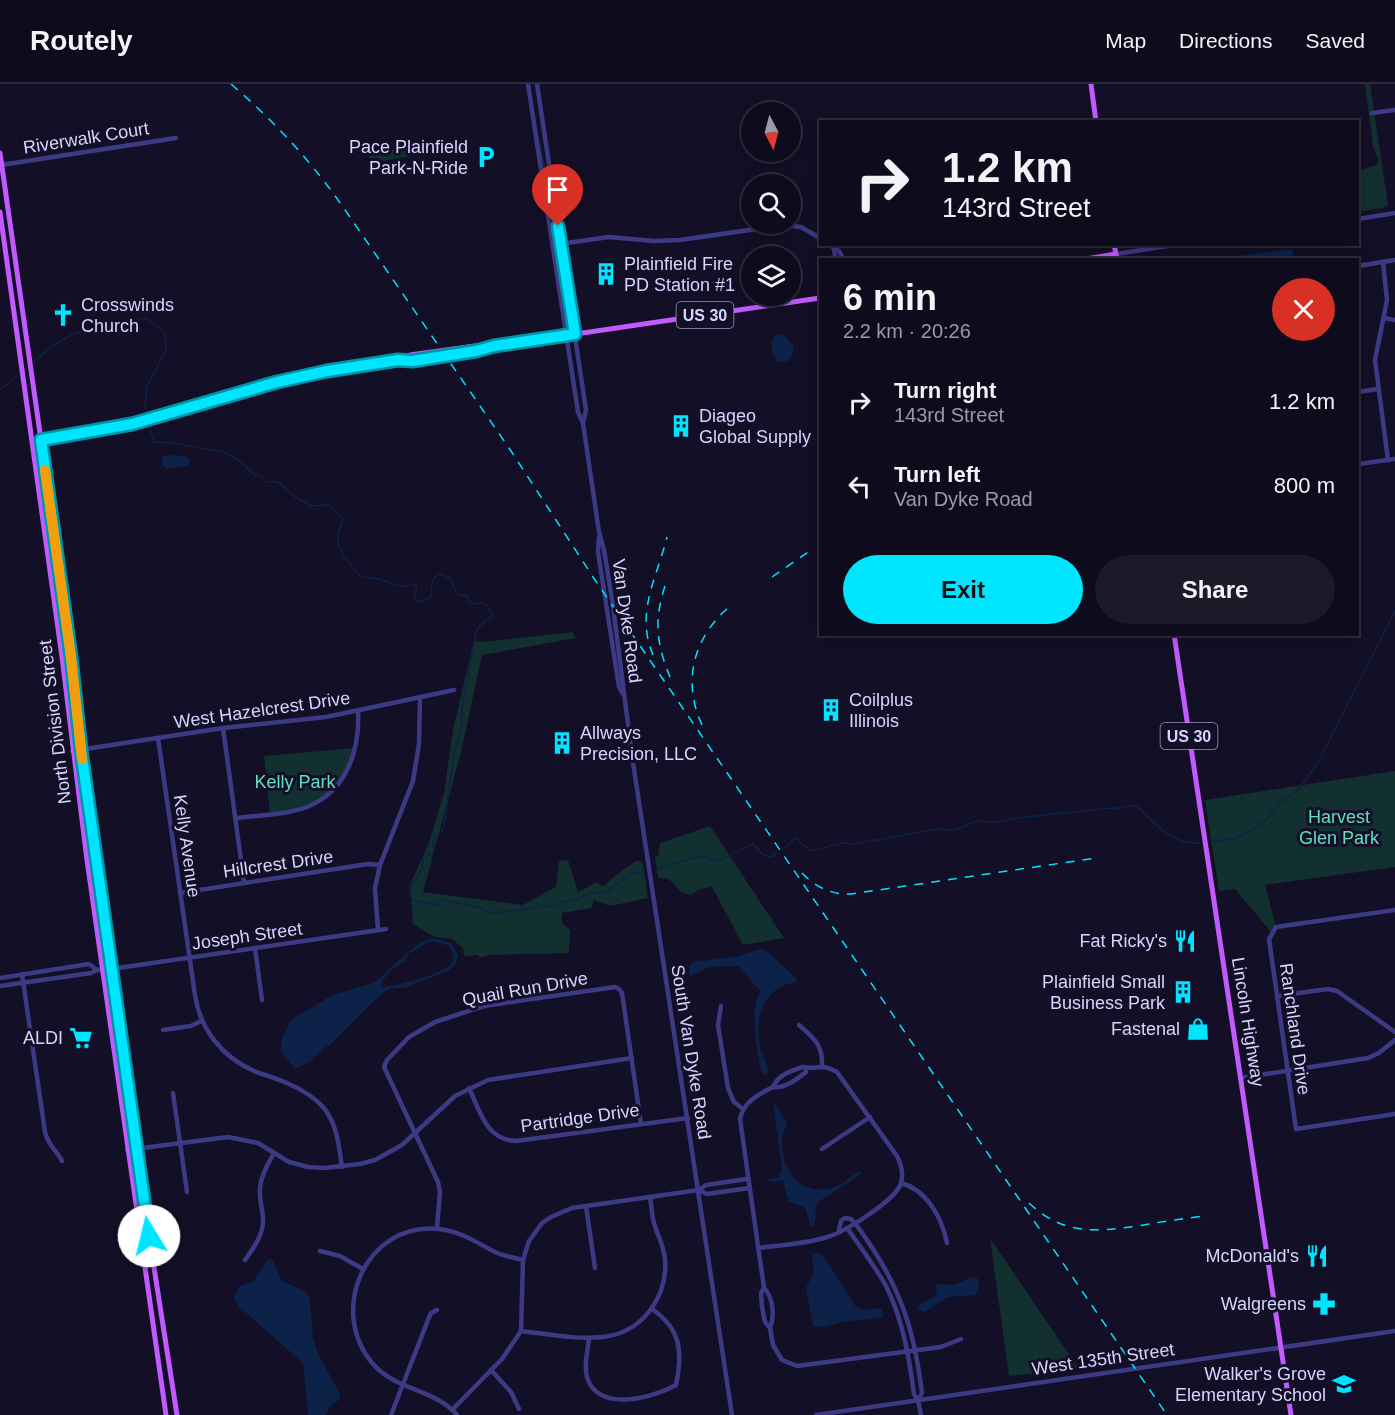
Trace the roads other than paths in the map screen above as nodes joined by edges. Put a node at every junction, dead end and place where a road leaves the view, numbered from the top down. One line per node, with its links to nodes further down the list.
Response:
1 (528, 84): 15 (street, Van Dyke Road)
2 (537, 84): 14 (street, Van Dyke Road)
3 (1091, 84): 6 (main road)
4 (1395, 110): 5 (street)
5 (1372, 113)
6 (1096, 120)
7 (176, 138): 9 (street, Riverwalk Court)
8 (0, 153): 9 (main road, North Division Street)
9 (1, 165): 26 (main road, North Division Street)
10 (0, 212): 27 (main road, North Division Street)
11 (1395, 213): 12 (street)
12 (1359, 219)
13 (819, 237): 14 (street)
14 (560, 243): 15 (street); 30 (street, Van Dyke Road)
15 (552, 245): 31 (street, Van Dyke Road)
16 (830, 246): 18 (street)
17 (1170, 246): 19 (street)
18 (834, 250): 20 (street); 21 (street)
19 (1116, 257)
20 (836, 258)
21 (843, 258)
22 (1395, 260): 23 (street)
23 (1383, 262): 24 (street); 28 (street)
24 (1359, 266)
25 (819, 298): 30 (main road, US 30)
26 (22, 304): 27 (main road); 35 (main road, North Division Street)
27 (14, 305): 36 (main road, North Division Street)
28 (1384, 318): 29 (street); 32 (street)
29 (1395, 320)
30 (575, 334): 31 (main road, US 30); 34 (street, Van Dyke Road)
31 (565, 336): 34 (street, Van Dyke Road); 35 (main road, US 30)
32 (1378, 389): 33 (street); 38 (street)
33 (1359, 392)
34 (583, 423): 42 (street, Van Dyke Road)
35 (41, 440): 36 (main road, US 30); 47 (main road, North Division Street)
36 (32, 441): 48 (main road, North Division Street)
37 (1395, 459): 38 (street)
38 (1388, 460): 39 (street)
39 (1359, 464)
40 (1174, 636): 76 (main road, Lincoln Highway / US 30)
41 (453, 690): 43 (street, West Hazelcrest Drive)
42 (623, 694): 83 (street, South Van Dyke Road)
43 (420, 697): 44 (street, West Hazelcrest Drive); 50 (street)
44 (358, 710): 45 (street, West Hazelcrest Drive); 49 (street)
45 (223, 728): 46 (street, West Hazelcrest Drive); 49 (street)
46 (158, 738): 47 (street, West Hazelcrest Drive); 52 (street, Kelly Avenue)
47 (81, 750): 48 (street, West Hazelcrest Drive); 59 (main road, North Division Street)
48 (72, 751): 58 (main road, North Division Street)
49 (237, 818): 51 (street)
50 (380, 865): 51 (street, Hillcrest Drive); 55 (street)
51 (244, 882): 52 (street, Hillcrest Drive)
52 (180, 893): 57 (street, Kelly Avenue)
53 (1395, 910): 64 (street, Ranchland Drive)
54 (386, 929): 55 (street, Joseph Street)
55 (378, 930): 56 (street, Joseph Street)
56 (255, 948): 57 (street, Joseph Street); 65 (street)
57 (189, 958): 59 (street, Joseph Street); 67 (street, Kelly Avenue)
58 (100, 969): 59 (street, Joseph Street); 60 (street); 62 (street); 89 (main road, North Division Street)
59 (111, 969): 87 (main road, North Division Street)
60 (22, 974): 61 (street); 62 (street)
61 (0, 978)
62 (24, 983): 63 (street); 91 (street)
63 (0, 986)
64 (1277, 996): 70 (street); 75 (street, Ranchland Drive)
65 (262, 1000)
66 (721, 1006): 80 (street)
67 (201, 1021): 69 (street); 92 (street)
68 (799, 1025): 73 (street)
69 (163, 1030)
70 (1395, 1032)
71 (1395, 1040): 75 (street)
72 (632, 1058): 78 (street); 84 (street, Quail Run Drive); 85 (street, Quail Run Drive)
73 (822, 1066): 74 (street); 82 (street)
74 (806, 1068): 77 (street); 77 (street)
75 (1288, 1071): 76 (street); 81 (street, Ranchland Drive)
76 (1241, 1078): 127 (main road, Lincoln Highway / US 30)
77 (773, 1087): 80 (street)
78 (468, 1088): 84 (street, Partridge Drive); 85 (street)
79 (173, 1094): 86 (street)
80 (743, 1109): 93 (street)
81 (1395, 1114)
82 (870, 1117): 88 (street); 94 (street)
83 (688, 1118): 84 (street, Partridge Drive); 96 (street, South Van Dyke Road)
84 (642, 1124)
85 (414, 1135): 92 (street); 101 (street, Quail Run Drive)
86 (180, 1142): 87 (street); 90 (street); 97 (street)
87 (136, 1149): 89 (street); 124 (main road, North Division Street)
88 (822, 1149)
89 (128, 1150): 120 (main road, North Division Street)
90 (274, 1153): 92 (street); 108 (street)
91 (62, 1161)
92 (342, 1167)
93 (747, 1179): 95 (street); 96 (street)
94 (901, 1183): 100 (street); 104 (street)
95 (749, 1188): 96 (street); 105 (street)
96 (699, 1190): 98 (street); 139 (street, South Van Dyke Road)
97 (187, 1192)
98 (650, 1197): 99 (street); 116 (street)
99 (586, 1206): 109 (street); 111 (street)
100 (855, 1223): 102 (street); 103 (street); 107 (street)
101 (437, 1228): 109 (street); 112 (street)
102 (847, 1228): 103 (street); 110 (street)
103 (840, 1232): 105 (street)
104 (947, 1243)
105 (758, 1248): 115 (street)
106 (320, 1251): 112 (street)
107 (878, 1257): 110 (street); 113 (street)
108 (245, 1260)
109 (523, 1260): 122 (street)
110 (871, 1262): 114 (street)
111 (595, 1268)
112 (363, 1269): 131 (street)
113 (892, 1280): 114 (street); 118 (street)
114 (884, 1284): 119 (street)
115 (764, 1288): 121 (street); 121 (street)
116 (652, 1309): 125 (street); 125 (street)
117 (436, 1310): 131 (street)
118 (906, 1312): 119 (street); 128 (street)
119 (898, 1315): 129 (street)
120 (154, 1320): 124 (main road); 135 (main road, North Division Street)
121 (770, 1328): 129 (street)
122 (520, 1331): 125 (street); 130 (street)
123 (1395, 1331): 127 (street, West 135th Street)
124 (165, 1334): 136 (main road, North Division Street)
125 (589, 1338)
126 (961, 1339): 128 (street)
127 (1280, 1347): 132 (street, West 135th Street); 142 (main road, Lincoln Highway / US 30)
128 (916, 1351): 129 (street); 132 (street)
129 (908, 1352): 132 (street)
130 (491, 1370): 133 (street); 134 (street)
131 (403, 1385): 133 (street); 137 (street)
132 (918, 1400): 140 (street, West 135th Street); 141 (street)
133 (453, 1409): 138 (street)
134 (519, 1409)
135 (166, 1415)
136 (177, 1415)
137 (391, 1415)
138 (457, 1415)
139 (732, 1415)
140 (816, 1415)
141 (921, 1415)
142 (1292, 1415)

